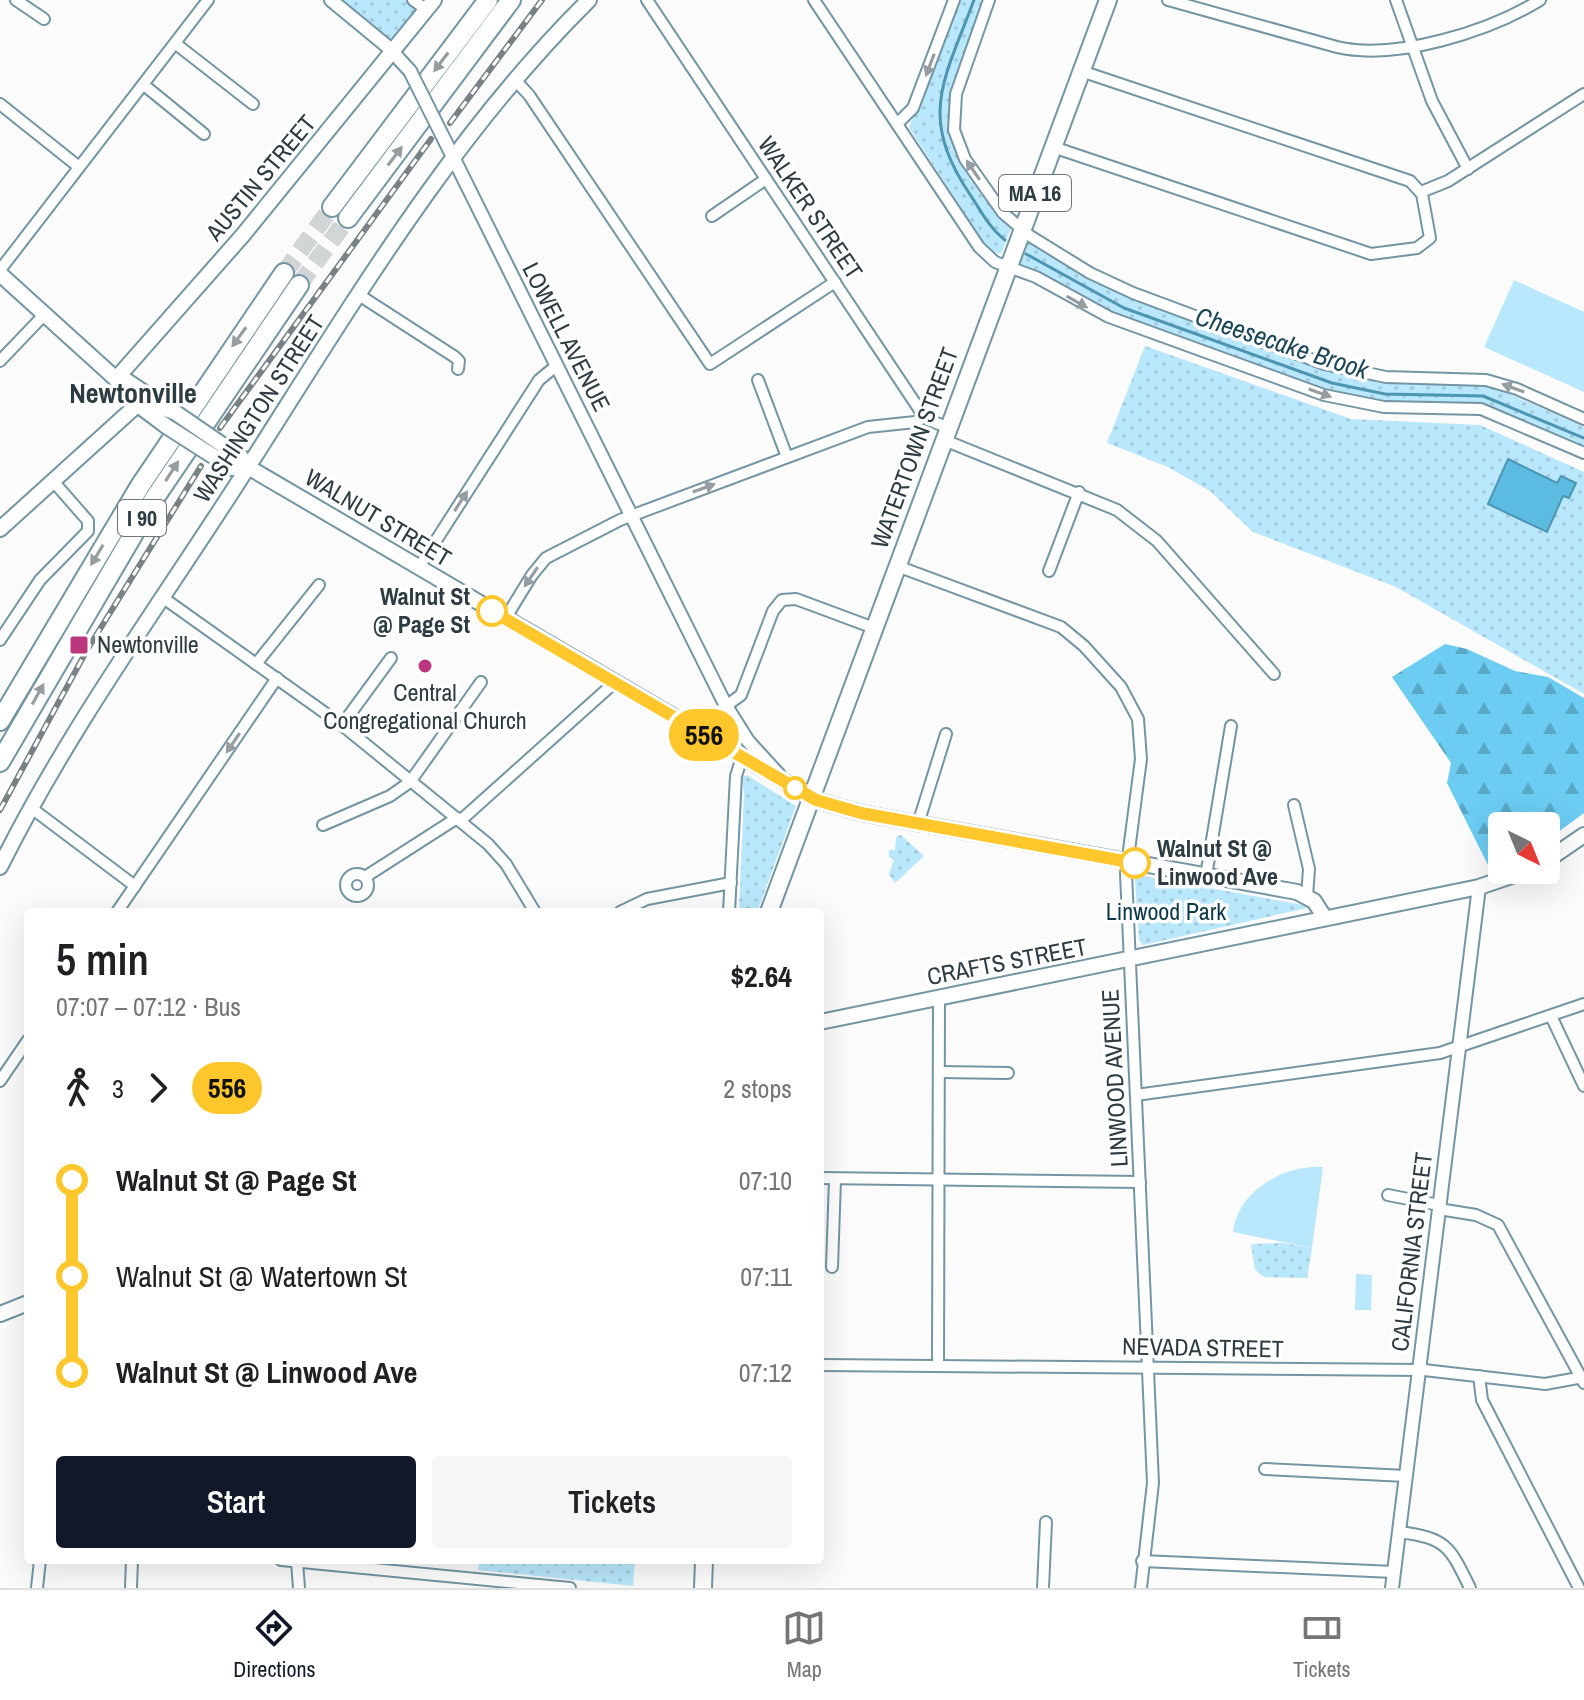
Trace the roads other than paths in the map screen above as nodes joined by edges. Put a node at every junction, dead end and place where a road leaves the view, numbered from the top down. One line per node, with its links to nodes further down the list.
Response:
1 (16, 0): 17 (street)
2 (208, 0): 18 (street)
3 (331, 0): 20 (street, LOWELL AVENUE)
4 (413, 0): 16 (street)
5 (488, 0): 35 (highway, one-way to 35)
6 (511, 0): 37 (highway, one-way to 6)
7 (589, 0): 22 (main road, WASHINGTON STREET)
8 (647, 0): 33 (street, WALKER STREET)
9 (814, 0): 27 (street)
10 (954, 0): 27 (street, one-way to 27)
11 (989, 0): 38 (street, one-way to 11)
12 (1108, 0): 21 (main road, WATERTOWN STREET / MA 16)
13 (1168, 0): 19 (street)
14 (1396, 0): 19 (street)
15 (1540, 0): 19 (street)
16 (431, 5): 20 (main road, AUSTIN STREET)
17 (44, 19)
18 (176, 44): 23 (street); 26 (street)
19 (1412, 44): 32 (street)
20 (394, 53): 30 (street, LOWELL AVENUE, bridge); 49 (main road, AUSTIN STREET)
21 (1081, 71): 29 (main road, WATERTOWN STREET / MA 16); 34 (street)
22 (516, 81): 30 (main road, WASHINGTON STREET); 42 (street)
23 (144, 85): 28 (street); 31 (street)
24 (1584, 94): 32 (street)
25 (0, 104): 31 (street)
26 (253, 104)
27 (897, 124): 39 (street)
28 (204, 134)
29 (1053, 147): 34 (street); 38 (main road, WATERTOWN STREET / MA 16)
30 (454, 160): 44 (main road, WASHINGTON STREET); 47 (street, LOWELL AVENUE)
31 (79, 167): 40 (street)
32 (1468, 169): 34 (street)
33 (766, 179): 36 (street); 42 (street, WALKER STREET)
34 (1421, 192)
35 (332, 207)
36 (712, 216)
37 (348, 218)
38 (1022, 230): 39 (main road, WATERTOWN STREET / MA 16); 54 (street, one-way to 38)
39 (1008, 267): 55 (main road, WATERTOWN STREET / MA 16); 57 (street, one-way to 57)
40 (0, 272): 45 (main road, WALNUT STREET)
41 (284, 273): 79 (highway, I 90, one-way to 79)
42 (835, 282): 53 (street, WALKER STREET)
43 (299, 285): 85 (highway, I 90, one-way to 43)
44 (359, 295): 48 (street); 59 (main road, WASHINGTON STREET)
45 (43, 316): 46 (street); 49 (main road, WALNUT STREET)
46 (0, 361)
47 (556, 366): 62 (street, LOWELL AVENUE); 65 (street, one-way to 47)
48 (458, 369)
49 (116, 379): 51 (main road, WALNUT STREET); 52 (main road, WALNUT STREET)
50 (758, 380): 58 (street)
51 (137, 405): 52 (main road); 56 (main road, WALNUT STREET, bridge); 60 (main road)
52 (176, 413): 56 (main road, WALNUT STREET, bridge)
53 (925, 417): 55 (street); 58 (street)
54 (1584, 419)
55 (946, 434): 61 (street); 64 (main road, WATERTOWN STREET / MA 16)
56 (220, 452): 59 (main road, WALNUT STREET)
57 (1584, 453)
58 (787, 457): 62 (street, one-way to 58)
59 (248, 467): 65 (main road, WALNUT STREET); 68 (main road, WASHINGTON STREET)
60 (53, 481): 63 (main road); 71 (street)
61 (1079, 492): 66 (street); 74 (street)
62 (631, 515): 69 (street, one-way to 69); 78 (street, LOWELL AVENUE)
63 (0, 529)
64 (897, 566): 70 (main road, WATERTOWN STREET / MA 16); 96 (street, LINWOOD AVENUE)
65 (419, 567): 69 (main road, WALNUT STREET)
66 (1049, 571)
67 (319, 585): 73 (street)
68 (162, 597): 73 (street); 90 (main road, WASHINGTON STREET)
69 (505, 619): 77 (main road, WALNUT STREET)
70 (874, 628): 78 (street); 88 (main road, WATERTOWN STREET / MA 16)
71 (0, 640)
72 (391, 658): 80 (street)
73 (256, 664): 75 (street)
74 (1274, 674)
75 (277, 678): 80 (street); 102 (street, one-way to 102)
76 (481, 682): 86 (street)
77 (614, 683): 83 (main road, WALNUT STREET); 91 (street)
78 (729, 711): 83 (street); 87 (street, LOWELL AVENUE)
79 (0, 721)
80 (342, 725): 86 (street)
81 (1231, 726): 98 (street)
82 (946, 734): 92 (street)
83 (725, 747): 84 (main road, WALNUT STREET)
84 (742, 757): 87 (main road, WALNUT STREET); 100 (street)
85 (0, 762)
86 (410, 782): 91 (street); 93 (street)
87 (788, 784): 88 (main road, WALNUT STREET)
88 (811, 797): 92 (main road, WALNUT STREET); 109 (main road, WATERTOWN STREET / MA 16)
89 (1294, 805): 104 (street)
90 (30, 807): 97 (main road, WASHINGTON STREET); 102 (street)
91 (458, 820): 99 (street); 106 (street)
92 (918, 824): 96 (main road, WALNUT STREET)
93 (323, 825)
94 (1584, 835): 95 (main road)
95 (1560, 851)
96 (1127, 861): 98 (main road, WALNUT STREET); 111 (street, LINWOOD AVENUE)
97 (0, 867)
98 (1206, 876): 104 (main road, WALNUT STREET)
99 (365, 877)
100 (731, 883): 107 (street); 108 (street)
101 (1488, 883): 103 (main road, CRAFTS STREET)
102 (135, 886): 105 (street)
103 (1473, 888): 110 (main road, CRAFTS STREET); 117 (street, CALIFORNIA STREET)
104 (1307, 896): 110 (main road)
105 (120, 908)
106 (533, 908)
107 (628, 908)
108 (729, 908)
109 (770, 908)
110 (1325, 918): 111 (main road, CRAFTS STREET)
111 (1129, 960): 112 (main road, CRAFTS STREET); 122 (street, LINWOOD AVENUE)
112 (939, 998): 115 (main road, CRAFTS STREET); 118 (street)
113 (1584, 1004): 114 (street)
114 (1551, 1016): 117 (street); 121 (street)
115 (824, 1021)
116 (24, 1046): 120 (street)
117 (1459, 1047): 122 (street); 128 (street, CALIFORNIA STREET)
118 (940, 1072): 119 (street); 125 (street)
119 (1008, 1073)
120 (0, 1081)
121 (1584, 1086)
122 (1136, 1095): 126 (street, LINWOOD AVENUE)
123 (824, 1178): 124 (street)
124 (835, 1179): 125 (street); 129 (street)
125 (939, 1180): 126 (street); 133 (street)
126 (1140, 1182): 134 (street, LINWOOD AVENUE)
127 (1388, 1195): 128 (street)
128 (1439, 1207): 135 (street, CALIFORNIA STREET); 137 (street)
129 (832, 1267)
130 (24, 1305): 131 (main road)
131 (0, 1314)
132 (824, 1365): 133 (street, NEVADA STREET)
133 (938, 1366): 134 (street, NEVADA STREET)
134 (1148, 1367): 135 (street, NEVADA STREET); 142 (street, LINWOOD AVENUE)
135 (1419, 1370): 136 (street, NEVADA STREET); 139 (street, CALIFORNIA STREET)
136 (1479, 1376): 137 (street, NEVADA STREET); 160 (street)
137 (1583, 1379)
138 (1265, 1469): 139 (street)
139 (1406, 1476): 141 (street, CALIFORNIA STREET)
140 (1046, 1522): 156 (street)
141 (1399, 1532): 150 (street, CALIFORNIA STREET); 159 (street)
142 (1142, 1561): 150 (street); 157 (street, LINWOOD AVENUE)
143 (40, 1564): 151 (street)
144 (132, 1564): 152 (street)
145 (297, 1564): 153 (street)
146 (338, 1564): 149 (street)
147 (404, 1564): 149 (street)
148 (704, 1564): 155 (main road)
149 (403, 1572): 154 (street)
150 (1394, 1572): 158 (street, CALIFORNIA STREET)
151 (37, 1588)
152 (131, 1588)
153 (299, 1588)
154 (570, 1588)
155 (703, 1588)
156 (1043, 1588)
157 (1141, 1588)
158 (1392, 1588)
159 (1470, 1588)
160 (1579, 1588)

